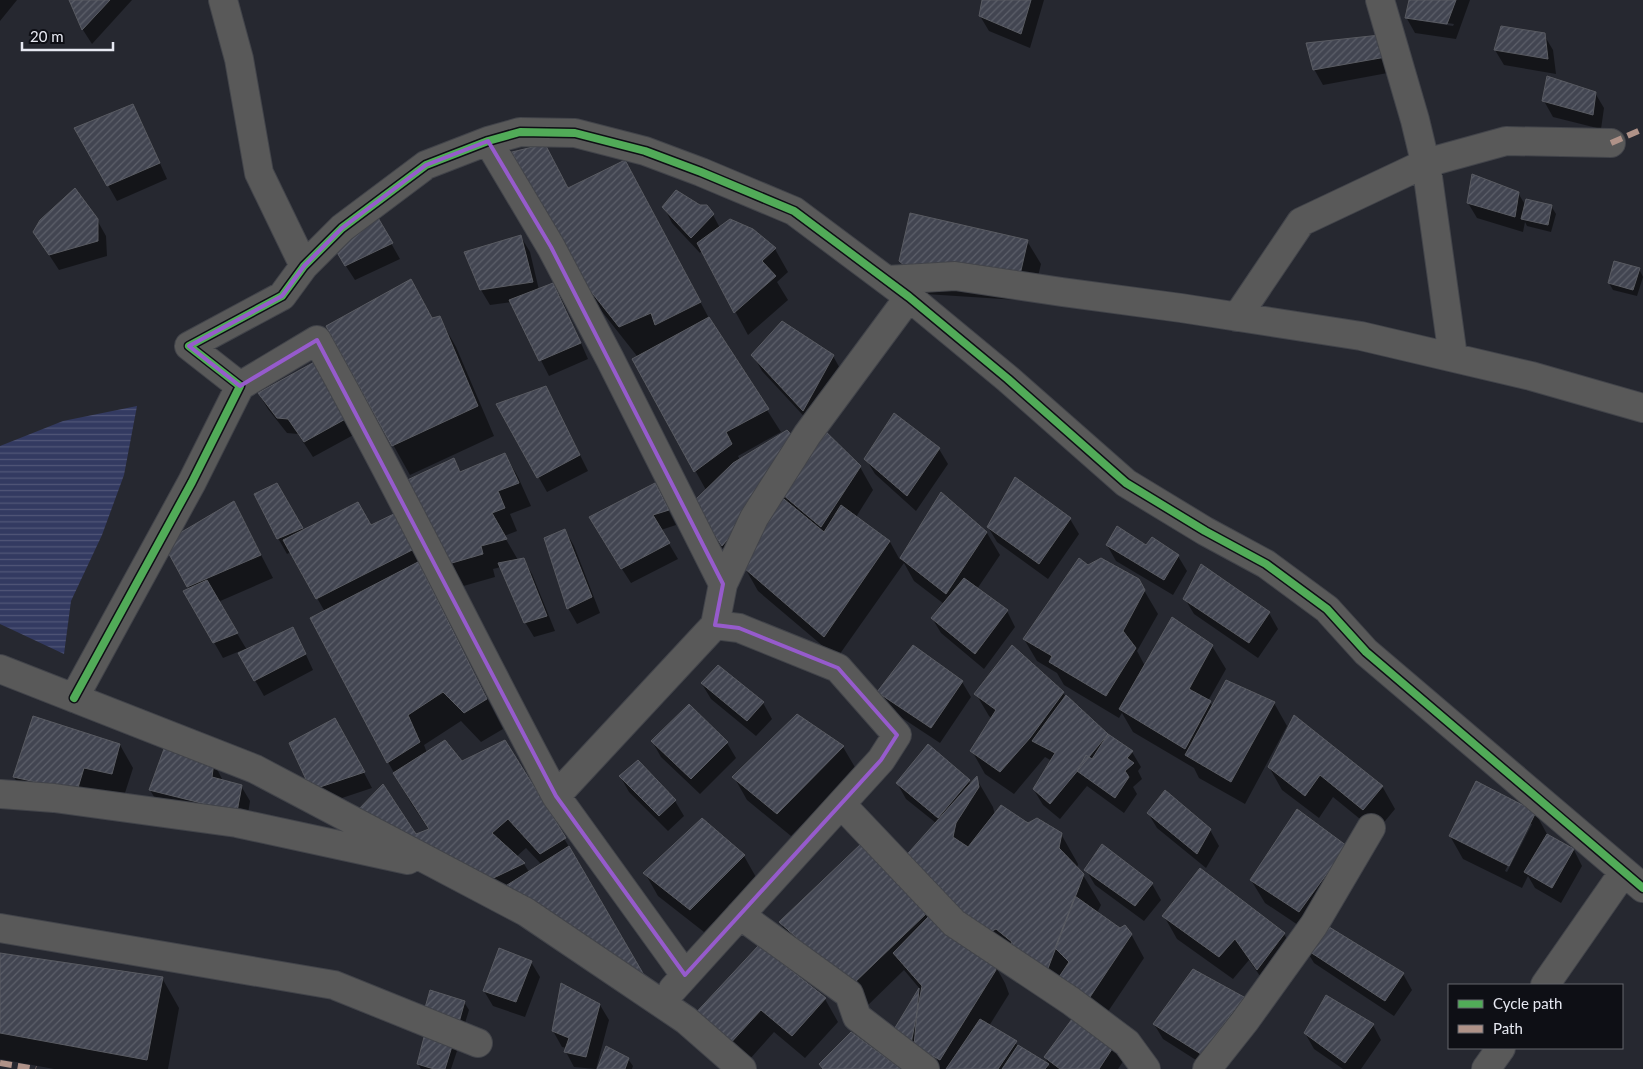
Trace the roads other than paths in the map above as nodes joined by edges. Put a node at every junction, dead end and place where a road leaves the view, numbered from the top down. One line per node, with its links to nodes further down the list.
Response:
1 (223, 0): 6 (street)
2 (1380, 0): 5 (street)
3 (488, 141): 6 (street); 7 (street); 13 (street)
4 (1611, 143): 5 (street)
5 (1426, 163): 9 (street); 10 (street)
6 (304, 266): 11 (street)
7 (888, 280): 8 (street); 9 (street)
8 (909, 297): 13 (street); 22 (street)
9 (1237, 317): 10 (street)
10 (1453, 357): 12 (street)
11 (240, 386): 16 (street); 18 (street)
12 (1643, 408)
13 (722, 584): 14 (street)
14 (715, 625): 18 (street); 19 (street)
15 (0, 669): 16 (street)
16 (74, 698): 21 (street)
17 (0, 794): 21 (street)
18 (556, 796): 25 (street)
19 (841, 804): 23 (street); 32 (street)
20 (1370, 828): 33 (street)
21 (441, 867): 27 (street)
22 (1633, 881): 26 (street)
23 (740, 915): 25 (street); 31 (street)
24 (0, 928): 28 (street)
25 (685, 976): 27 (street)
26 (1546, 984)
27 (660, 1003): 30 (street)
28 (478, 1043)
29 (1500, 1049): 34 (street)
30 (742, 1069)
31 (925, 1069)
32 (1146, 1069)
33 (1207, 1069)
34 (1486, 1069)

